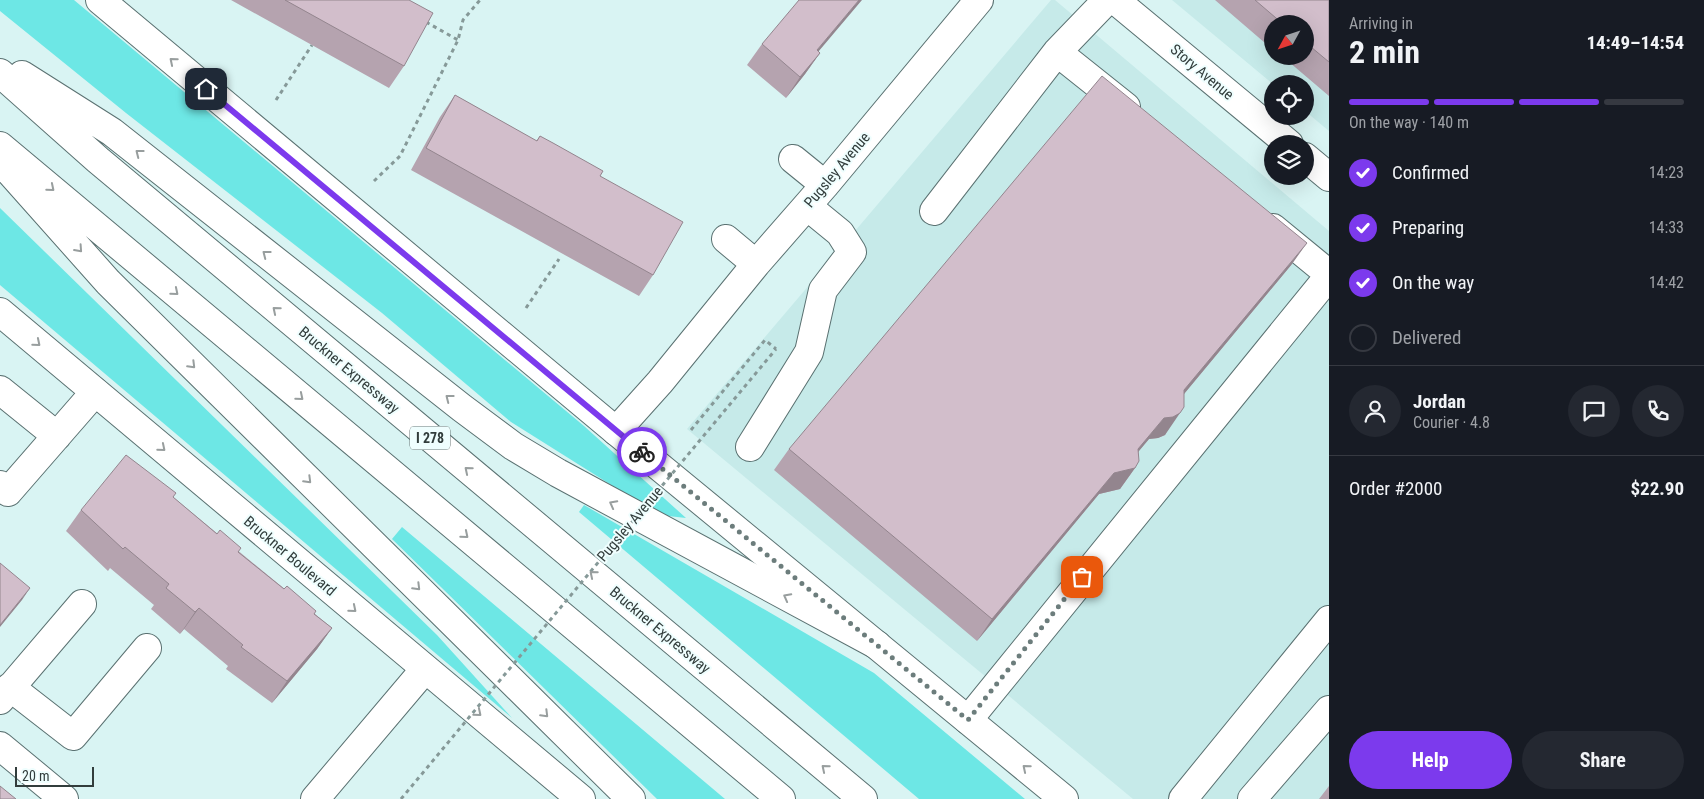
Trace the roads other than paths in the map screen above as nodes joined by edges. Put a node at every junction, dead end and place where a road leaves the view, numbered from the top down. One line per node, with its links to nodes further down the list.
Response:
1 (100, 0): 25 (main road, one-way to 1)
2 (979, 0): 15 (main road, Pugsley Avenue)
3 (1107, 0): 5 (main road)
4 (1115, 0): 9 (main road, Story Avenue)
5 (1057, 52): 8 (main road); 17 (main road)
6 (0, 61): 31 (main road, one-way to 6)
7 (0, 73): 43 (main road, Bruckner Expressway / I 278, one-way to 7)
8 (1148, 126)
9 (1277, 135)
10 (0, 146): 42 (main road, one-way to 42)
11 (793, 159): 15 (main road)
12 (0, 160): 41 (main road, one-way to 41)
13 (1314, 164): 14 (main road)
14 (1329, 177)
15 (825, 185): 16 (main road, Pugsley Avenue)
16 (807, 206): 20 (main road, Pugsley Avenue); 27 (main road)
17 (934, 211)
18 (1254, 212): 21 (main road)
19 (726, 239): 20 (main road)
20 (756, 264): 25 (main road, Pugsley Avenue)
21 (1329, 275): 36 (main road)
22 (0, 312): 24 (main road, Bruckner Boulevard, one-way to 24)
23 (0, 390): 26 (main road)
24 (96, 392): 26 (main road); 33 (main road, Bruckner Boulevard, one-way to 33)
25 (616, 431): 31 (main road)
26 (57, 436): 28 (main road)
27 (750, 447)
28 (0, 485)
29 (82, 604): 34 (main road)
30 (1329, 620): 45 (main road)
31 (877, 645): 36 (main road)
32 (147, 648): 34 (main road)
33 (425, 670): 39 (main road); 40 (main road, Bruckner Boulevard, one-way to 40)
34 (5, 694)
35 (1329, 710): 46 (main road)
36 (968, 720): 44 (main road, one-way to 36)
37 (0, 746): 38 (main road)
38 (64, 799)
39 (315, 799)
40 (581, 799)
41 (631, 799)
42 (781, 799)
43 (863, 799)
44 (1064, 799)
45 (1183, 799)
46 (1252, 799)

